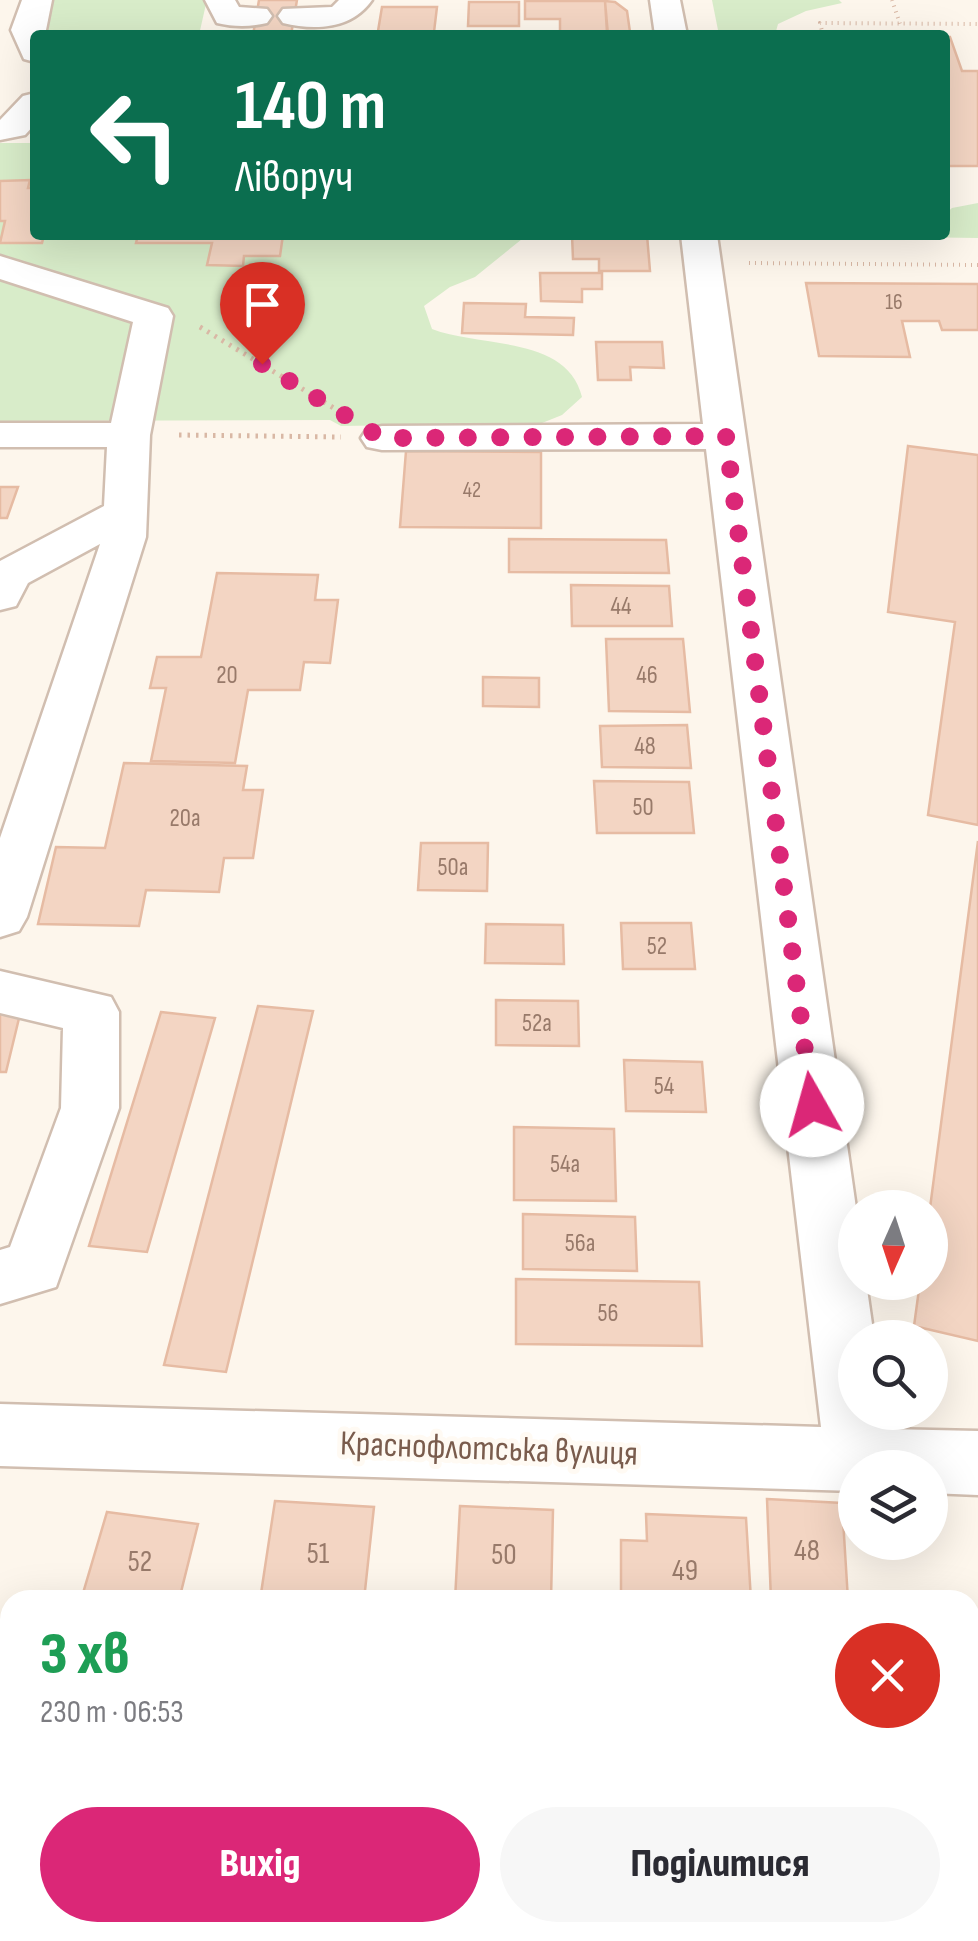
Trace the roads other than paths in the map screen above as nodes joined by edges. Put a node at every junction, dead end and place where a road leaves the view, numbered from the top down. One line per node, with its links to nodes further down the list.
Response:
1 (37, 0): 8 (street)
2 (220, 0): 5 (street)
3 (357, 0): 6 (street)
4 (666, 0): 7 (street)
5 (256, 16)
6 (294, 16)
7 (670, 30)
8 (30, 36)
9 (30, 108): 10 (street)
10 (0, 130)
11 (715, 249): 15 (street)
12 (0, 267): 14 (street)
13 (0, 435): 14 (street)
14 (129, 435): 17 (street)
15 (726, 436): 16 (street); 23 (street)
16 (382, 438)
17 (125, 512): 18 (street); 19 (street)
18 (0, 596)
19 (0, 916)
20 (0, 992): 21 (street)
21 (0, 1277)
22 (0, 1435): 24 (street, Краснофлотська вулиця)
23 (857, 1450)
24 (838, 1458)
25 (948, 1462): 26 (street, Краснофлотська вулиця)
26 (978, 1463)

